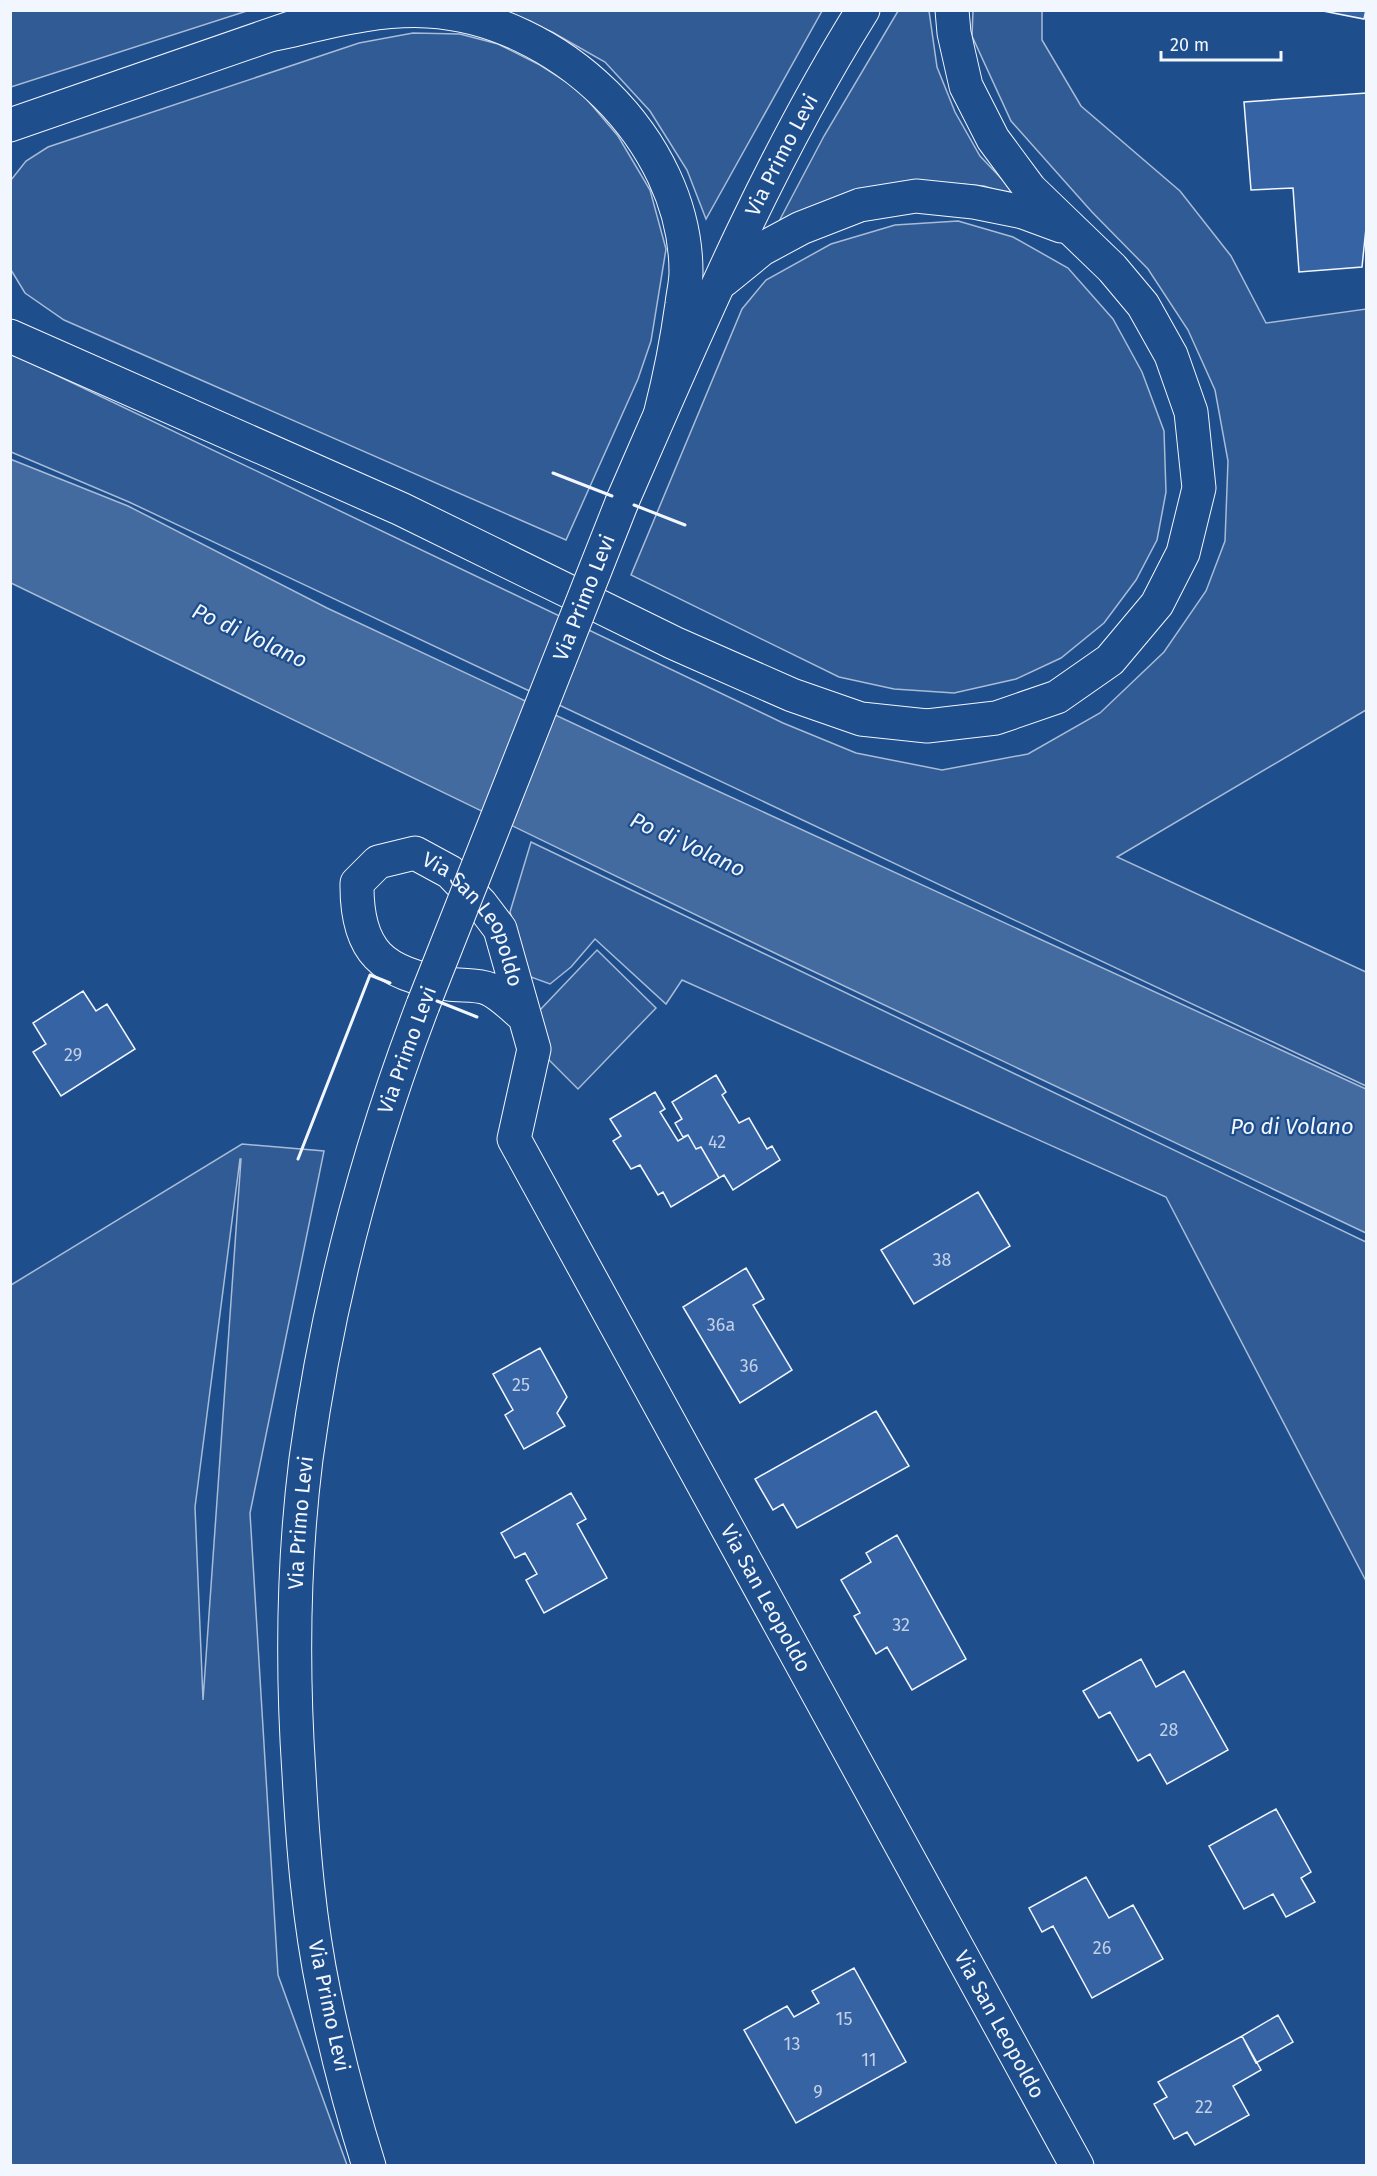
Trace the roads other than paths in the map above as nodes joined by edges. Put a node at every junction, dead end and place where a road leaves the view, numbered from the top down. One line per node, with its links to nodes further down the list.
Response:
1 (337, 10): 4 (main road)
2 (863, 10): 9 (main road, Via Primo Levi)
3 (952, 10): 8 (main road)
4 (275, 34): 5 (main road); 12 (main road)
5 (50, 111): 6 (main road); 7 (main road)
6 (10, 125)
7 (10, 146)
8 (1074, 231): 9 (main road); 11 (main road)
9 (718, 285): 12 (main road, Via Primo Levi)
10 (10, 316): 11 (main road)
11 (17, 336)
12 (661, 411): 14 (main road, Via Primo Levi, bridge)
13 (525, 1017): 13 (main road, Via San Leopoldo); 15 (main road, Via San Leopoldo)
14 (369, 2166)
15 (1077, 2166)

